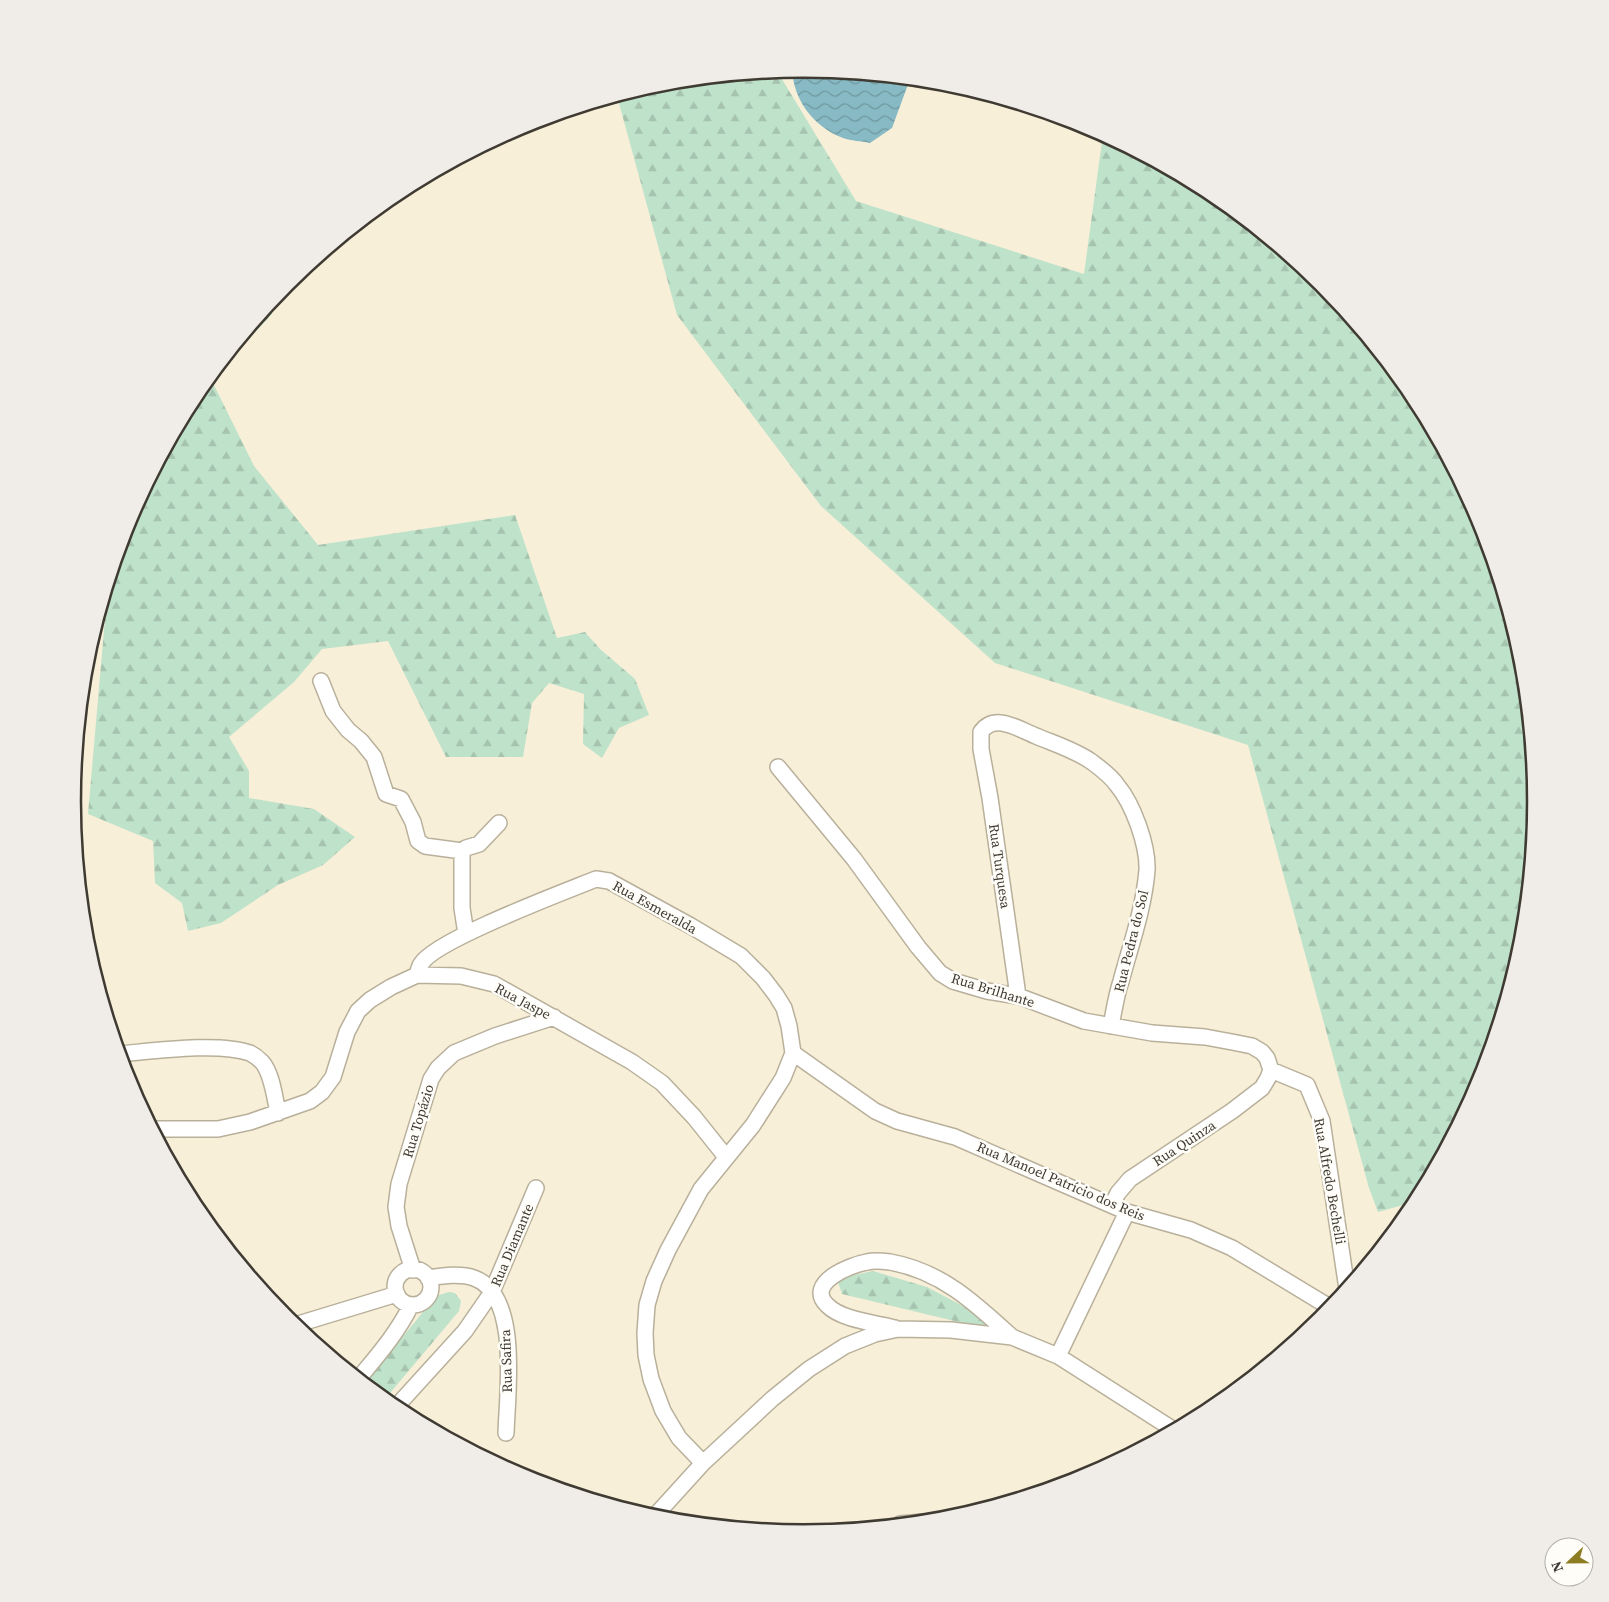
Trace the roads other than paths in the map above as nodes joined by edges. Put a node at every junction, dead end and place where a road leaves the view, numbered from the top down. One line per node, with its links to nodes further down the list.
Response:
1 (321, 682): 5 (street)
2 (980, 737): 8 (street, Rua Turquesa); 10 (street, Rua Pedra do Sol)
3 (778, 767): 8 (street, Rua Brilhante)
4 (499, 823): 5 (street)
5 (462, 851): 6 (street)
6 (466, 934): 7 (street, Rua Esmeralda); 12 (street, Rua Esmeralda)
7 (417, 975): 9 (street, Rua Jaspe); 14 (street, Rua Jaspe)
8 (1018, 996): 10 (street, Rua Brilhante)
9 (554, 1017): 16 (street, Rua Jaspe); 20 (street, Rua Topázio)
10 (1111, 1026): 13 (street, Rua Brilhante)
11 (127, 1053): 14 (street)
12 (793, 1054): 16 (street); 18 (street, Rua Manoel Patrício dos Reis)
13 (1271, 1070): 18 (street, Rua Quinza); 22 (street, Rua Alfredo Bechelli)
14 (278, 1113): 15 (street, Rua Jaspe)
15 (160, 1128)
16 (726, 1157): 35 (street)
17 (536, 1188): 23 (street, Rua Diamante)
18 (1112, 1205): 19 (street, Rua Manoel Patrício dos Reis)
19 (1127, 1212): 25 (street, Rua Manoel Patrício dos Reis); 30 (street)
20 (413, 1270): 21 (street); 24 (street)
21 (428, 1278): 23 (street, Rua Diamante); 26 (street)
22 (1346, 1280)
23 (492, 1292): 32 (street); 34 (street, Rua Safira)
24 (397, 1294): 26 (street); 27 (street)
25 (1324, 1304)
26 (411, 1305): 31 (street)
27 (303, 1323)
28 (898, 1329): 29 (street); 29 (street); 35 (street)
29 (1012, 1337): 30 (street)
30 (1058, 1356): 33 (street)
31 (362, 1374)
32 (401, 1401)
33 (1168, 1426)
34 (506, 1432)
35 (703, 1463): 36 (street)
36 (660, 1510)

